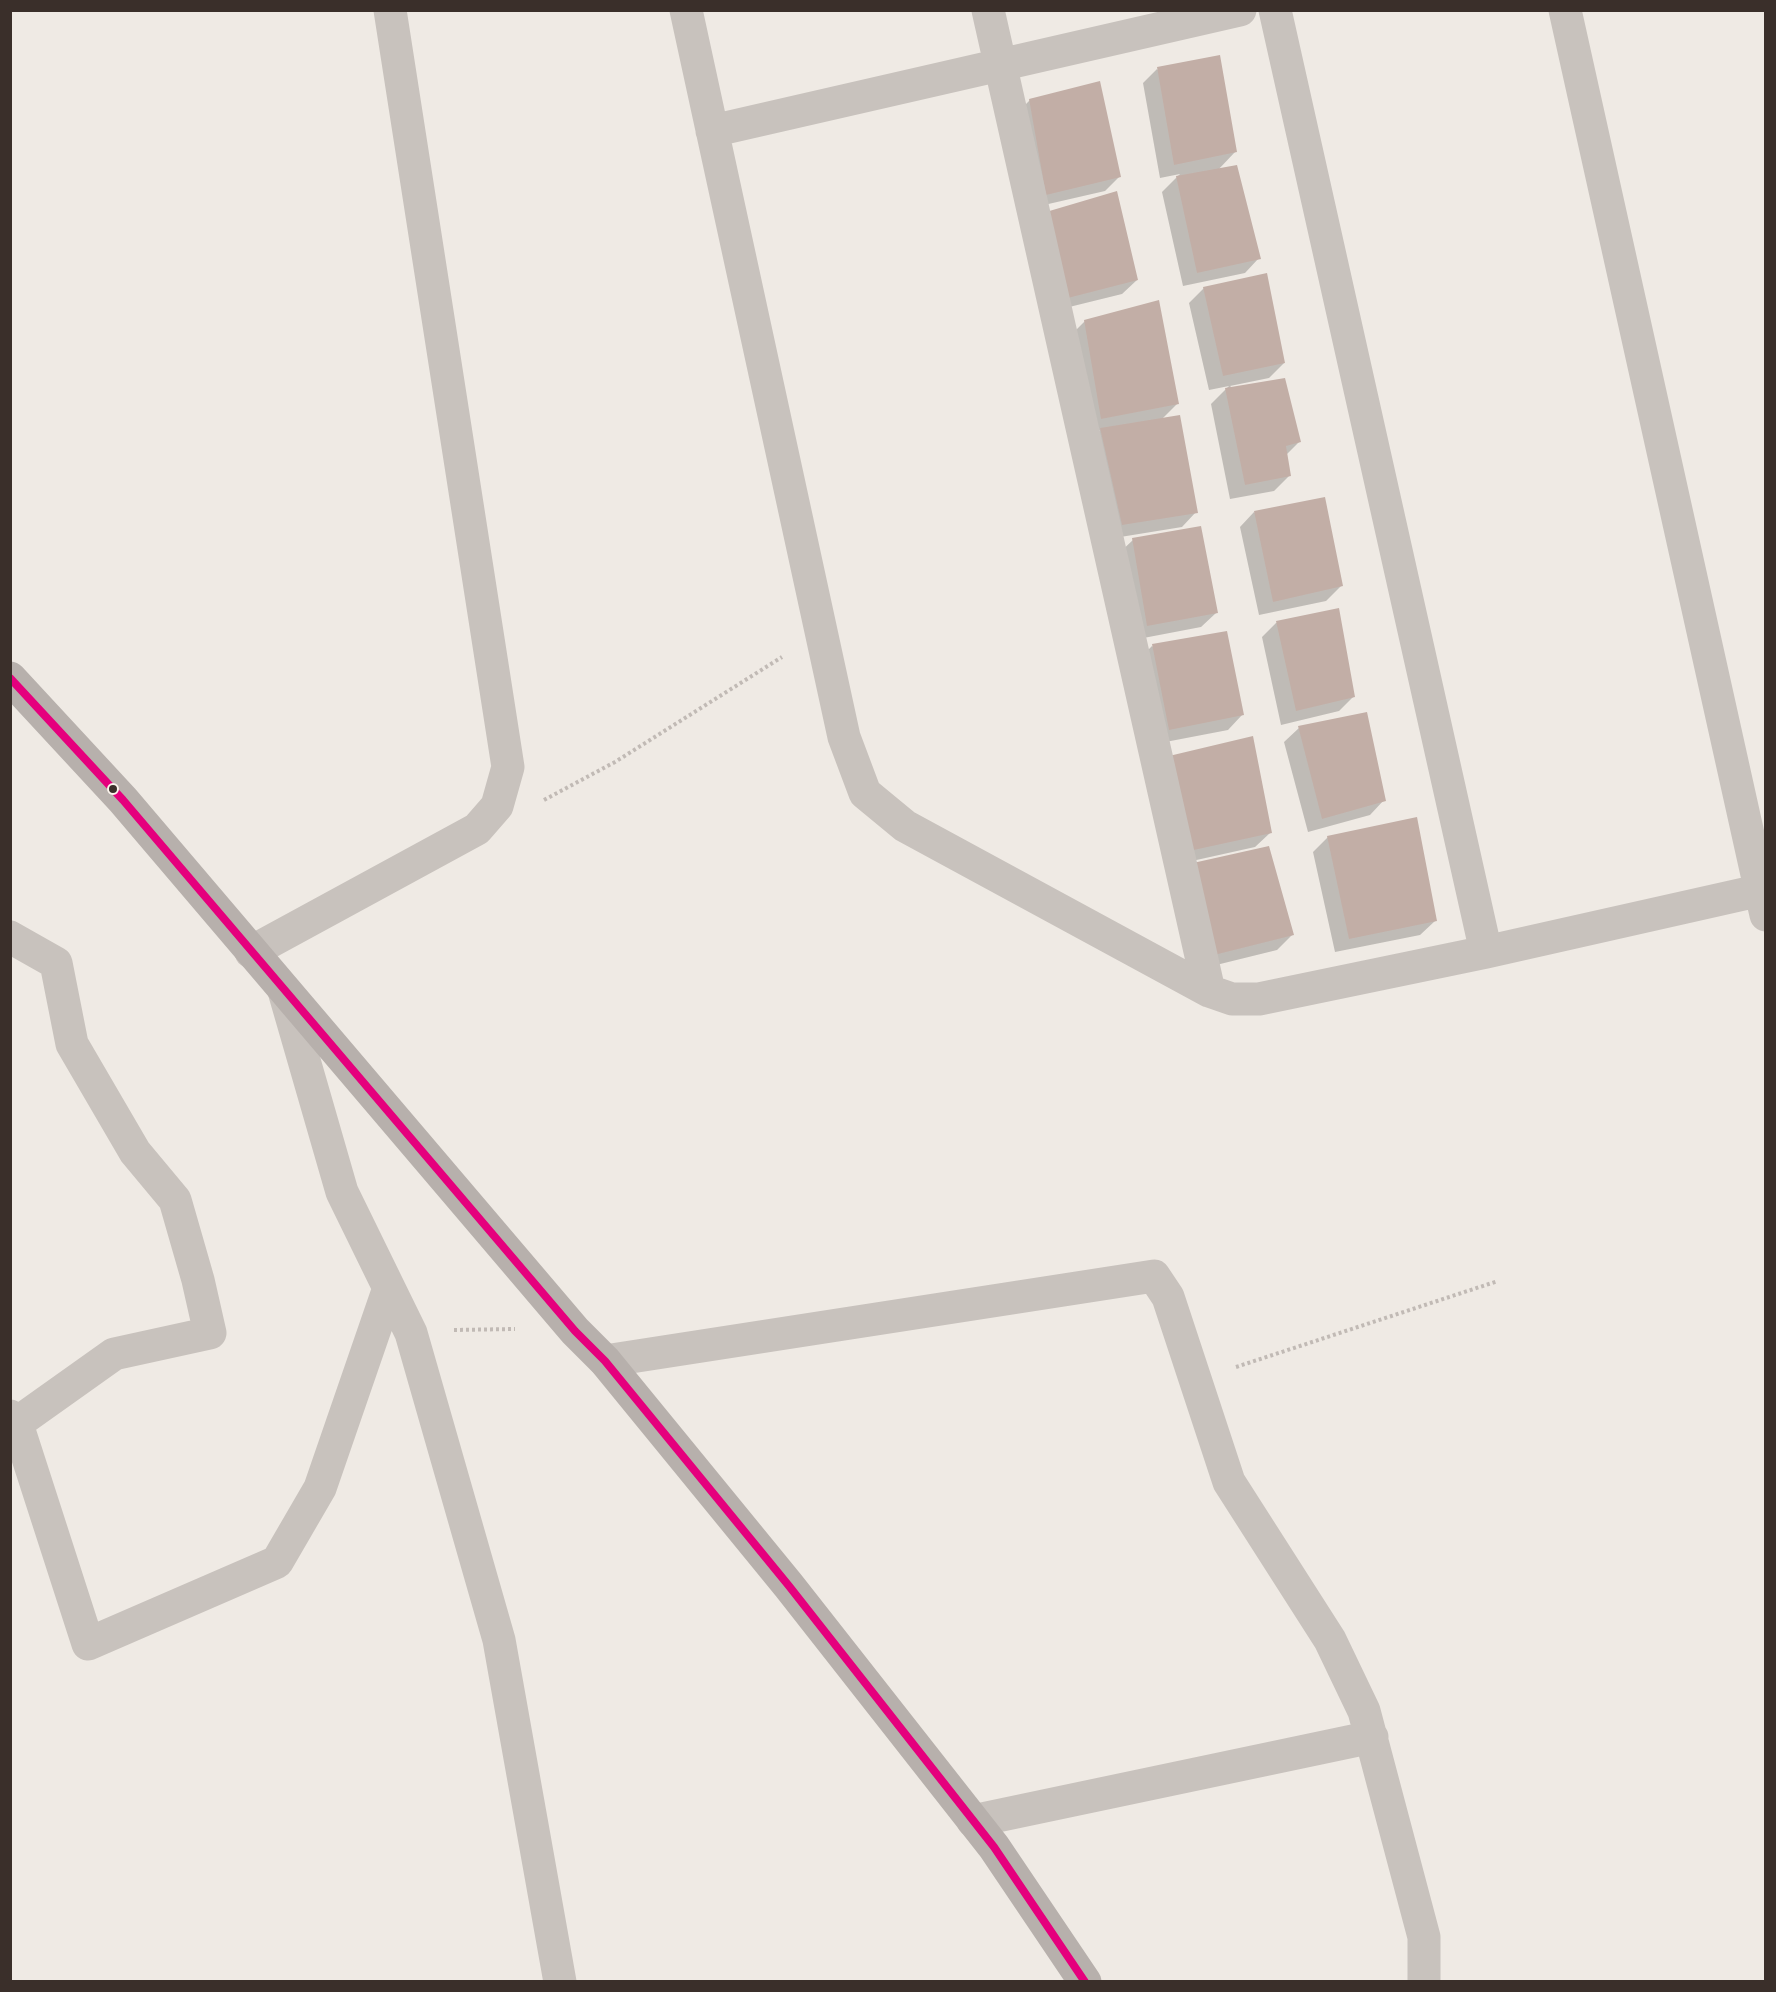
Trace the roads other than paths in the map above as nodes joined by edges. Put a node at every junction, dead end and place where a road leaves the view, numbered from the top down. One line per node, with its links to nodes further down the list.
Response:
1 (390, 10): 12 (street)
2 (686, 10): 8 (street)
3 (988, 10): 7 (street)
4 (1240, 10): 7 (street)
5 (1275, 10): 13 (street)
6 (1565, 10): 10 (street)
7 (1000, 65): 8 (street); 15 (street)
8 (712, 131): 15 (street)
9 (10, 678): 12 (main road)
10 (1764, 898): 13 (street)
11 (10, 937): 18 (street)
12 (251, 952): 14 (main road)
13 (1486, 952): 15 (street)
14 (284, 991): 16 (street); 17 (main road)
15 (1209, 991)
16 (389, 1288): 18 (street); 21 (street)
17 (604, 1360): 19 (street); 20 (main road)
18 (13, 1423)
19 (1372, 1737): 20 (street); 23 (street)
20 (973, 1821): 22 (main road)
21 (560, 1982)
22 (1085, 1982)
23 (1424, 1982)

